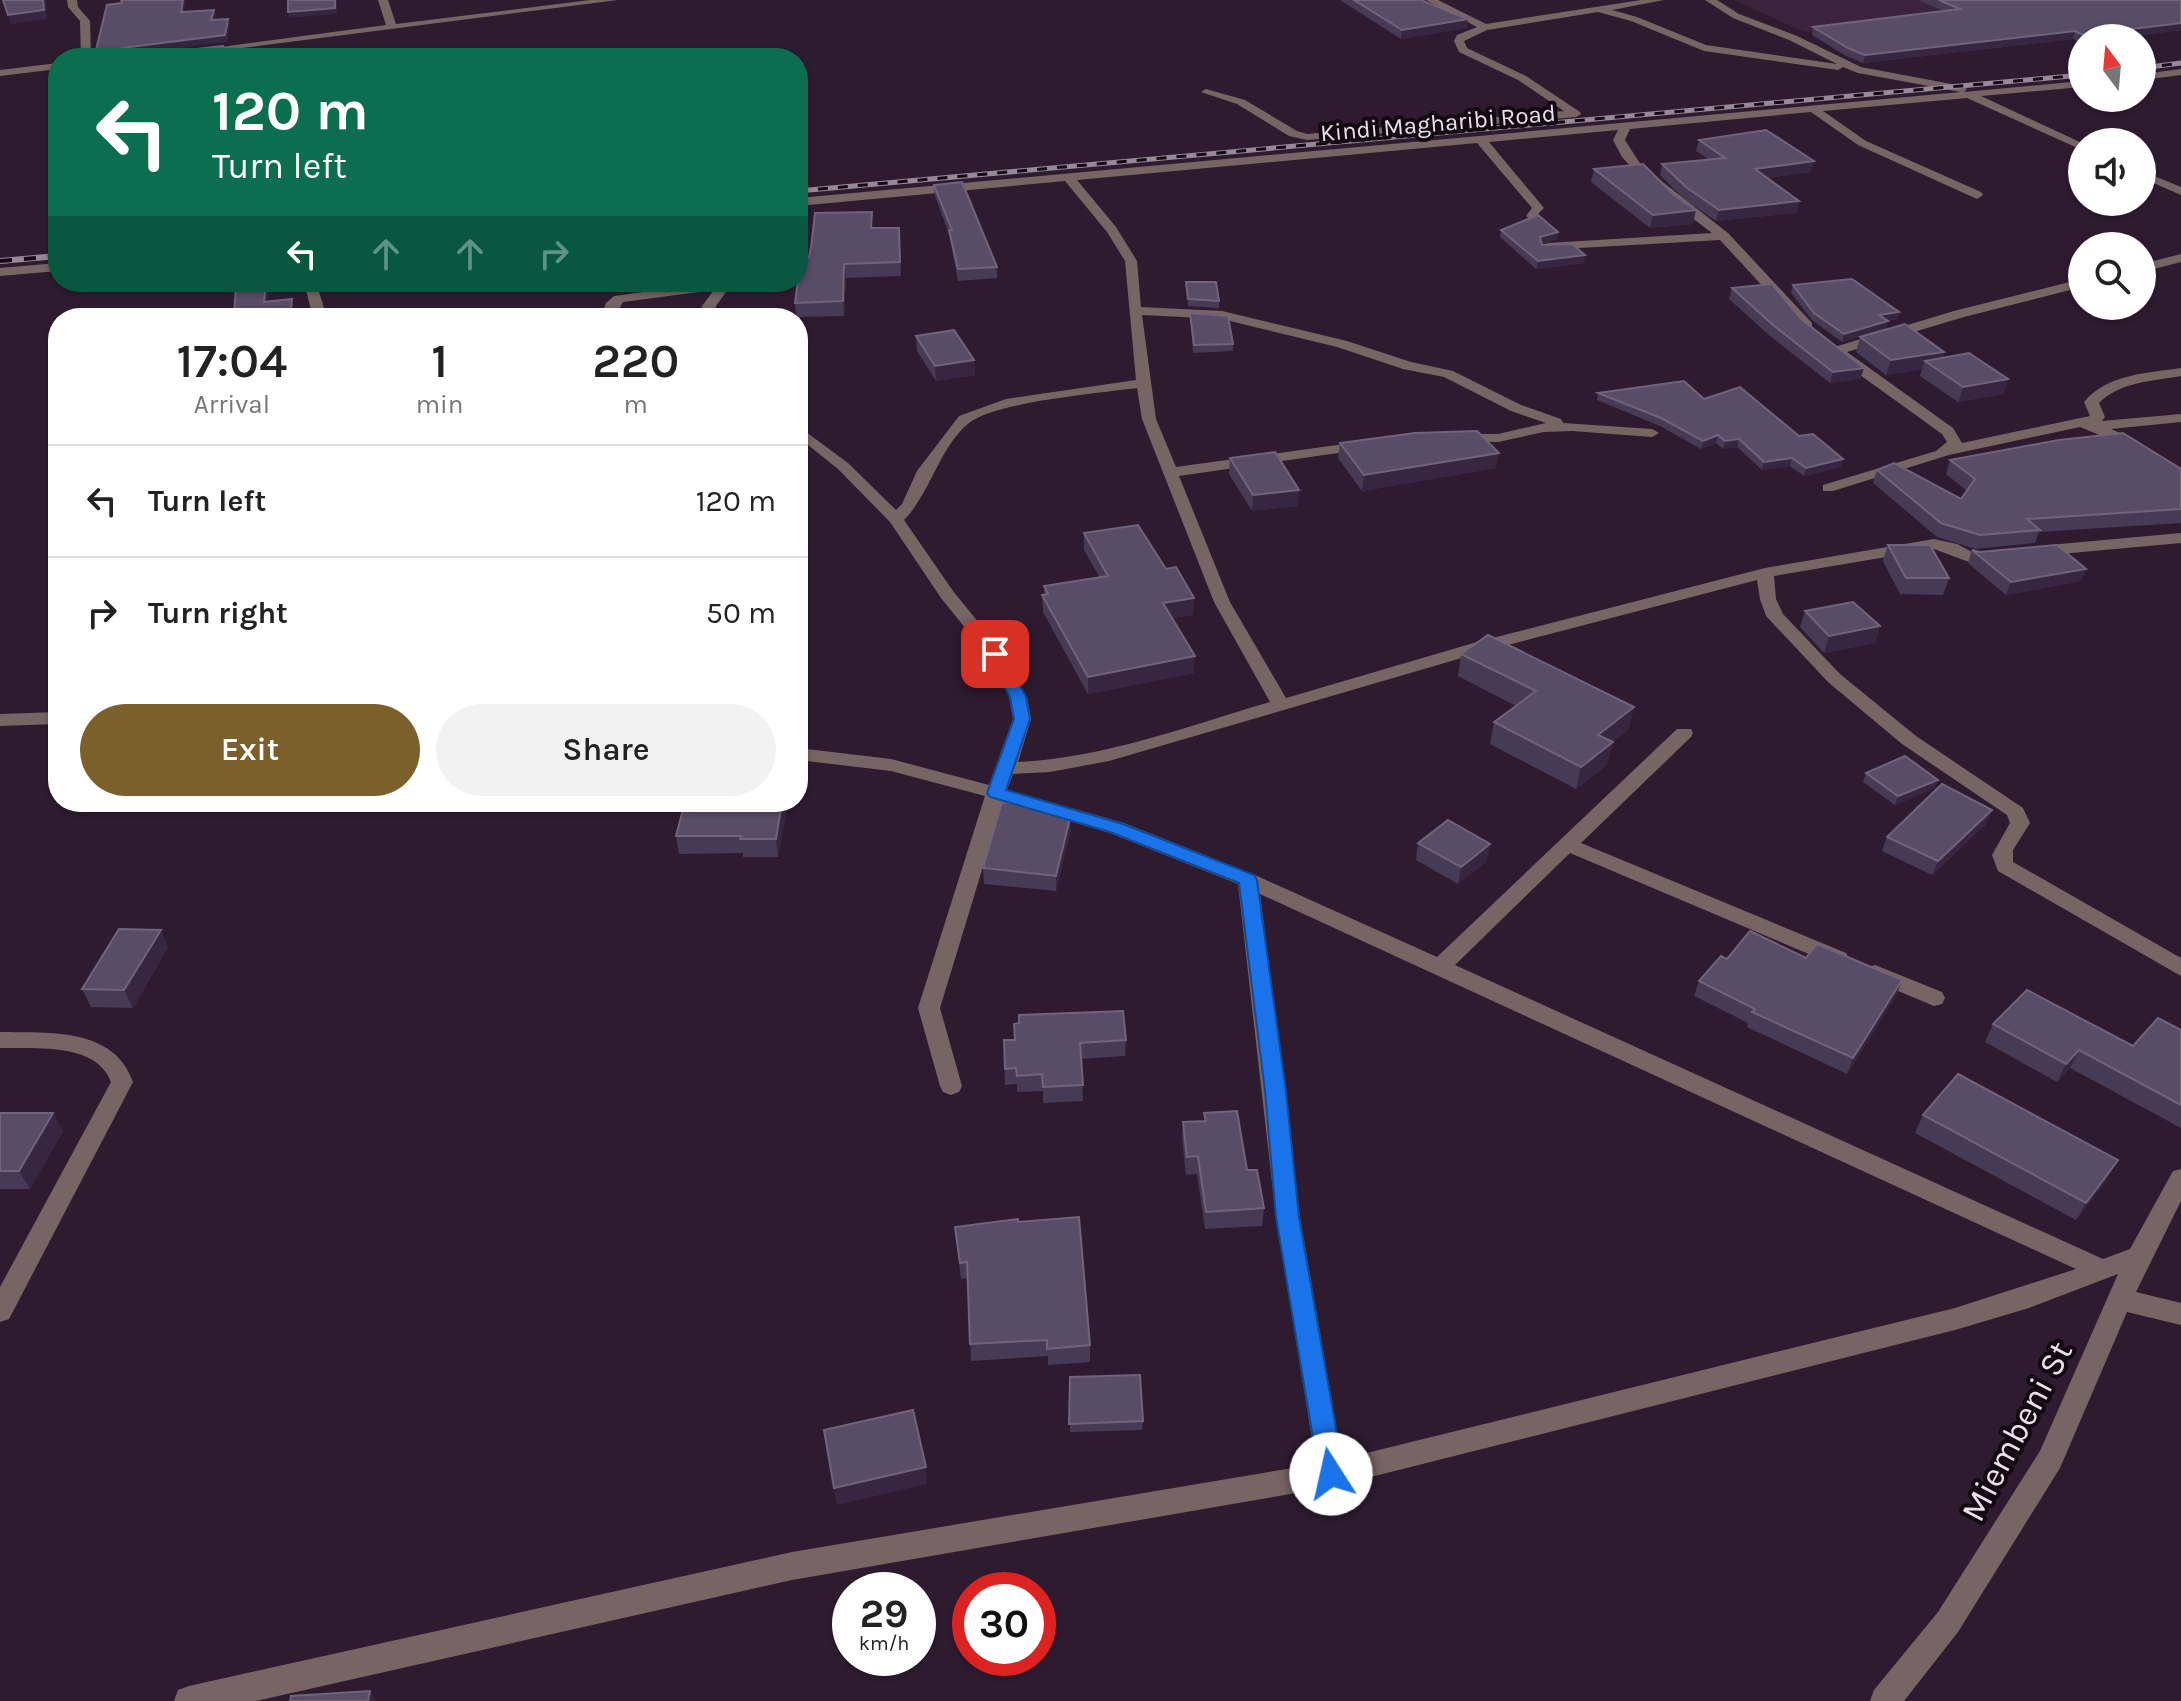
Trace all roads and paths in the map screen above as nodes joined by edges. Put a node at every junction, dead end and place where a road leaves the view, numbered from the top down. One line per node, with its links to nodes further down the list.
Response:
1 (72, 0): 11 (street)
2 (383, 0): 8 (street)
3 (613, 0): 8 (street)
4 (1431, 0): 9 (street)
5 (1659, 0): 7 (street)
6 (1710, 0): 14 (street)
7 (1597, 9): 9 (street); 14 (street)
8 (392, 27): 10 (street)
9 (1485, 27): 23 (street)
10 (245, 45): 12 (street)
11 (86, 48)
12 (221, 48)
13 (48, 67): 16 (street)
14 (1858, 70): 20 (street)
15 (2181, 72): 17 (street)
16 (0, 73)
17 (2156, 75)
18 (2068, 86): 20 (street, Kindi Magharibi Road)
19 (1206, 92): 23 (street)
20 (1994, 94): 21 (street, Kindi Magharibi Road)
21 (1971, 96): 22 (street, Kindi Magharibi Road); 27 (street)
22 (1816, 111): 24 (street, Kindi Magharibi Road); 31 (street)
23 (1574, 113): 25 (street)
24 (1625, 128): 25 (street, Kindi Magharibi Road); 34 (street)
25 (1597, 131): 26 (street, Kindi Magharibi Road)
26 (1481, 140): 28 (street, Kindi Magharibi Road); 33 (street)
27 (2068, 141)
28 (1069, 178): 32 (street, Kindi Magharibi Road); 43 (street)
29 (2156, 180): 30 (street)
30 (2181, 191)
31 (1977, 195)
32 (808, 201)
33 (1532, 216)
34 (1724, 236): 35 (street); 44 (street)
35 (1547, 247)
36 (2181, 258): 37 (street)
37 (2156, 264)
38 (48, 268): 39 (street)
39 (0, 272)
40 (2068, 287): 44 (street)
41 (666, 292): 42 (street)
42 (611, 308)
43 (1135, 311): 46 (street); 49 (street)
44 (1826, 342): 54 (street)
45 (2181, 372): 48 (street)
46 (1143, 383): 55 (street); 58 (street)
47 (2181, 418): 48 (street)
48 (2089, 424): 54 (street); 56 (street)
49 (1572, 427): 50 (street); 52 (street)
50 (1652, 433)
51 (808, 438): 58 (street)
52 (1440, 438)
53 (1388, 442): 55 (street)
54 (1943, 452): 57 (street)
55 (1172, 472): 61 (street)
56 (2181, 480)
57 (1828, 488)
58 (896, 519): 66 (street)
59 (2181, 538): 60 (street)
60 (1765, 573): 61 (street); 71 (street)
61 (1280, 703): 66 (street)
62 (48, 718): 63 (street)
63 (0, 720)
64 (1684, 733): 68 (street)
65 (808, 755): 67 (street)
66 (1005, 768): 67 (street)
67 (996, 793): 69 (street); 74 (street)
68 (1569, 845): 70 (street); 72 (street)
69 (1248, 880): 70 (street); 81 (street)
70 (1439, 967): 77 (street)
71 (2181, 968)
72 (1934, 998)
73 (0, 1040): 79 (street)
74 (951, 1086)
75 (2181, 1178): 76 (street, Miembeni St)
76 (2139, 1256): 77 (street); 78 (street, Miembeni St)
77 (2100, 1269): 81 (street)
78 (2123, 1300): 80 (street); 83 (street, Miembeni St)
79 (0, 1311)
80 (2181, 1314)
81 (1331, 1474): 82 (street)
82 (189, 1701)
83 (1885, 1701)

